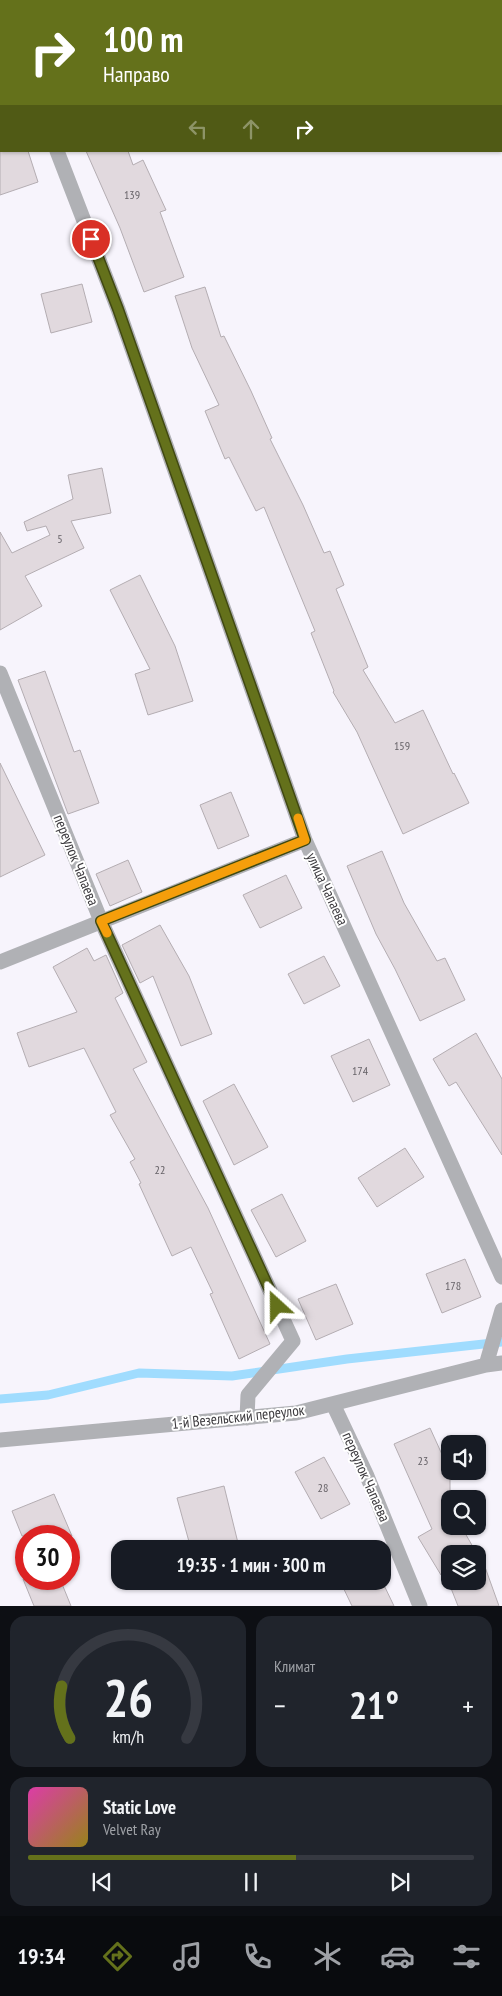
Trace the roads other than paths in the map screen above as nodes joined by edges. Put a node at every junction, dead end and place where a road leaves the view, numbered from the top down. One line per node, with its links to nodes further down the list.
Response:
1 (57, 152): 3 (street, улица Чапаева)
2 (0, 673): 4 (street, переулок Чапаева)
3 (305, 840): 4 (street); 6 (street, улица Чапаева)
4 (101, 921): 5 (street); 11 (street, переулок Чапаева)
5 (0, 962)
6 (502, 1277)
7 (502, 1310): 9 (street)
8 (502, 1362): 9 (street, 1-й Везельский переулок)
9 (486, 1365): 10 (street, 1-й Везельский переулок)
10 (333, 1404): 11 (street, 1-й Везельский переулок); 13 (street, переулок Чапаева)
11 (247, 1418): 12 (street, 1-й Везельский переулок)
12 (0, 1440)
13 (420, 1606)

